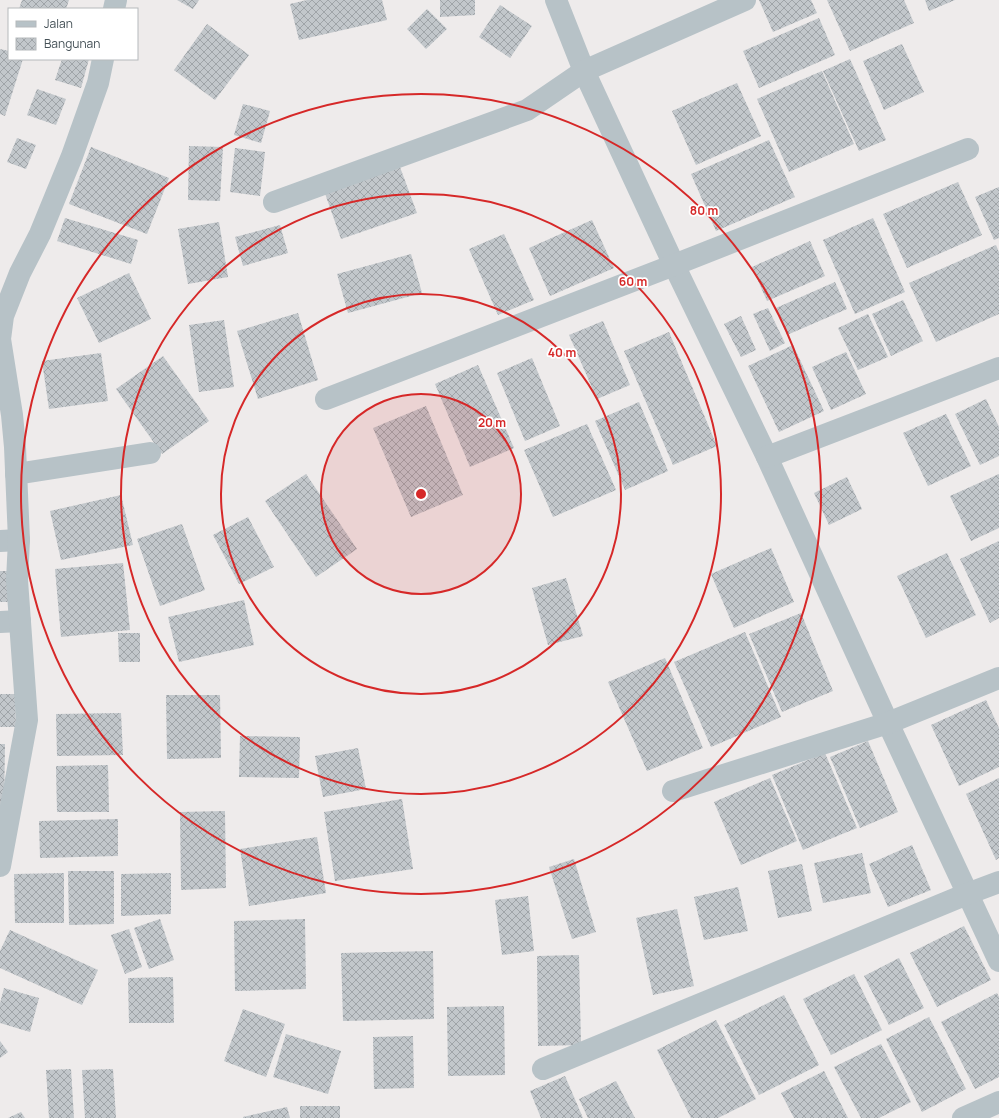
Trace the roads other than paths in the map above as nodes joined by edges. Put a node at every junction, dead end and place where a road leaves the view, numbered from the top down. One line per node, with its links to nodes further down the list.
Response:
1 (556, 0): 4 (street)
2 (745, 0): 4 (street)
3 (103, 60): 12 (street)
4 (584, 71): 6 (street); 7 (street)
5 (968, 149): 7 (street)
6 (274, 202)
7 (674, 265): 9 (street); 11 (street)
8 (999, 368): 11 (street)
9 (326, 399)
10 (150, 453): 12 (street)
11 (767, 457): 16 (street)
12 (16, 474): 13 (street)
13 (10, 540): 14 (street)
14 (10, 621): 18 (street)
15 (999, 678): 16 (street)
16 (888, 723): 17 (street); 20 (street)
17 (673, 791)
18 (0, 866)
19 (999, 882): 20 (street)
20 (967, 894): 21 (street); 22 (street)
21 (999, 961)
22 (543, 1068)
23 (999, 1102): 24 (street)
24 (963, 1118)

